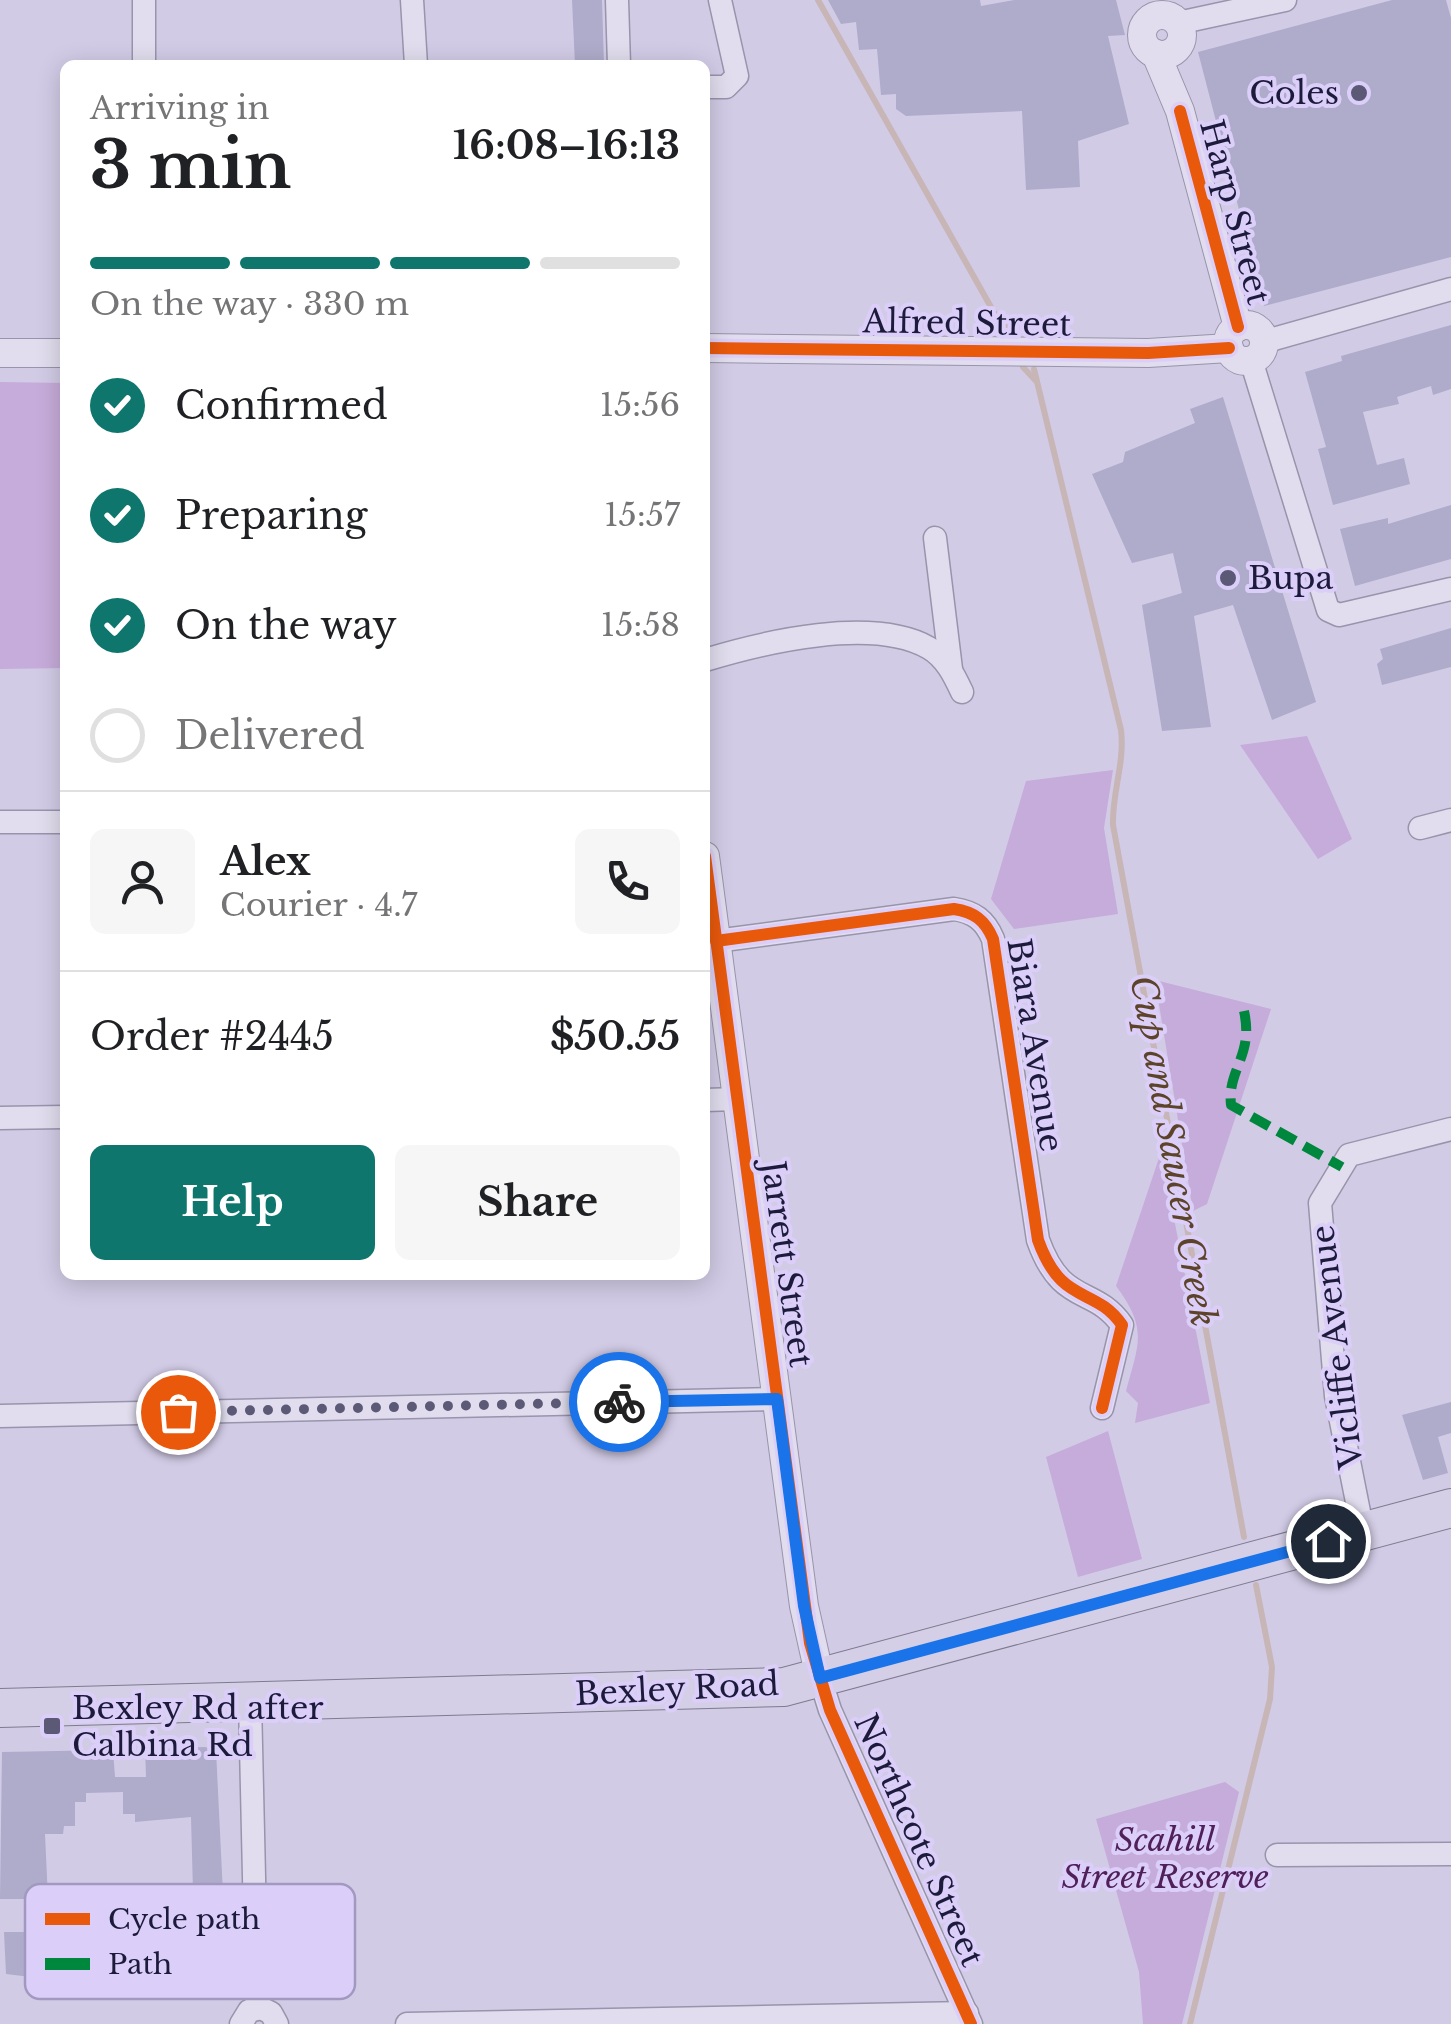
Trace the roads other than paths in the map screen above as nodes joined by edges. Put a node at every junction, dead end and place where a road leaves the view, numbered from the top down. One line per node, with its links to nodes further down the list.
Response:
1 (144, 0): 7 (street)
2 (412, 0): 8 (street)
3 (616, 0): 9 (street)
4 (720, 0): 10 (street)
5 (1285, 0): 6 (street)
6 (1164, 25): 12 (street, Harp Street)
7 (144, 60)
8 (416, 60)
9 (619, 60)
10 (710, 87)
11 (1451, 290): 12 (street)
12 (1245, 344): 13 (street, Alfred Street); 17 (street)
13 (710, 348)
14 (0, 353): 15 (street)
15 (60, 353)
16 (935, 538): 19 (street)
17 (1451, 589)
18 (710, 658): 19 (street)
19 (951, 668): 20 (street)
20 (962, 692)
21 (1451, 820): 24 (street)
22 (0, 822): 23 (street)
23 (60, 822)
24 (1420, 828)
25 (710, 894): 26 (street, Jarrett Street)
26 (716, 940): 27 (street, Jarrett Street); 33 (street, Biara Avenue)
27 (737, 1099): 28 (street); 32 (street, Jarrett Street)
28 (710, 1100)
29 (60, 1117): 30 (street)
30 (0, 1118)
31 (1451, 1129): 36 (street, Vicliffe Avenue)
32 (777, 1399): 34 (street); 37 (street, Jarrett Street)
33 (1102, 1408)
34 (0, 1416)
35 (1451, 1508): 36 (main road, Bexley Road)
36 (1363, 1532): 37 (main road, Bexley Road)
37 (820, 1678): 38 (main road, Bexley Road); 44 (street, Northcote Street)
38 (250, 1702): 39 (main road, Bexley Road); 42 (street)
39 (0, 1708)
40 (1451, 1854): 41 (street)
41 (1277, 1856)
42 (249, 1884)
43 (249, 2016): 45 (street)
44 (969, 2018): 46 (street)
45 (277, 2024)
46 (408, 2024)

